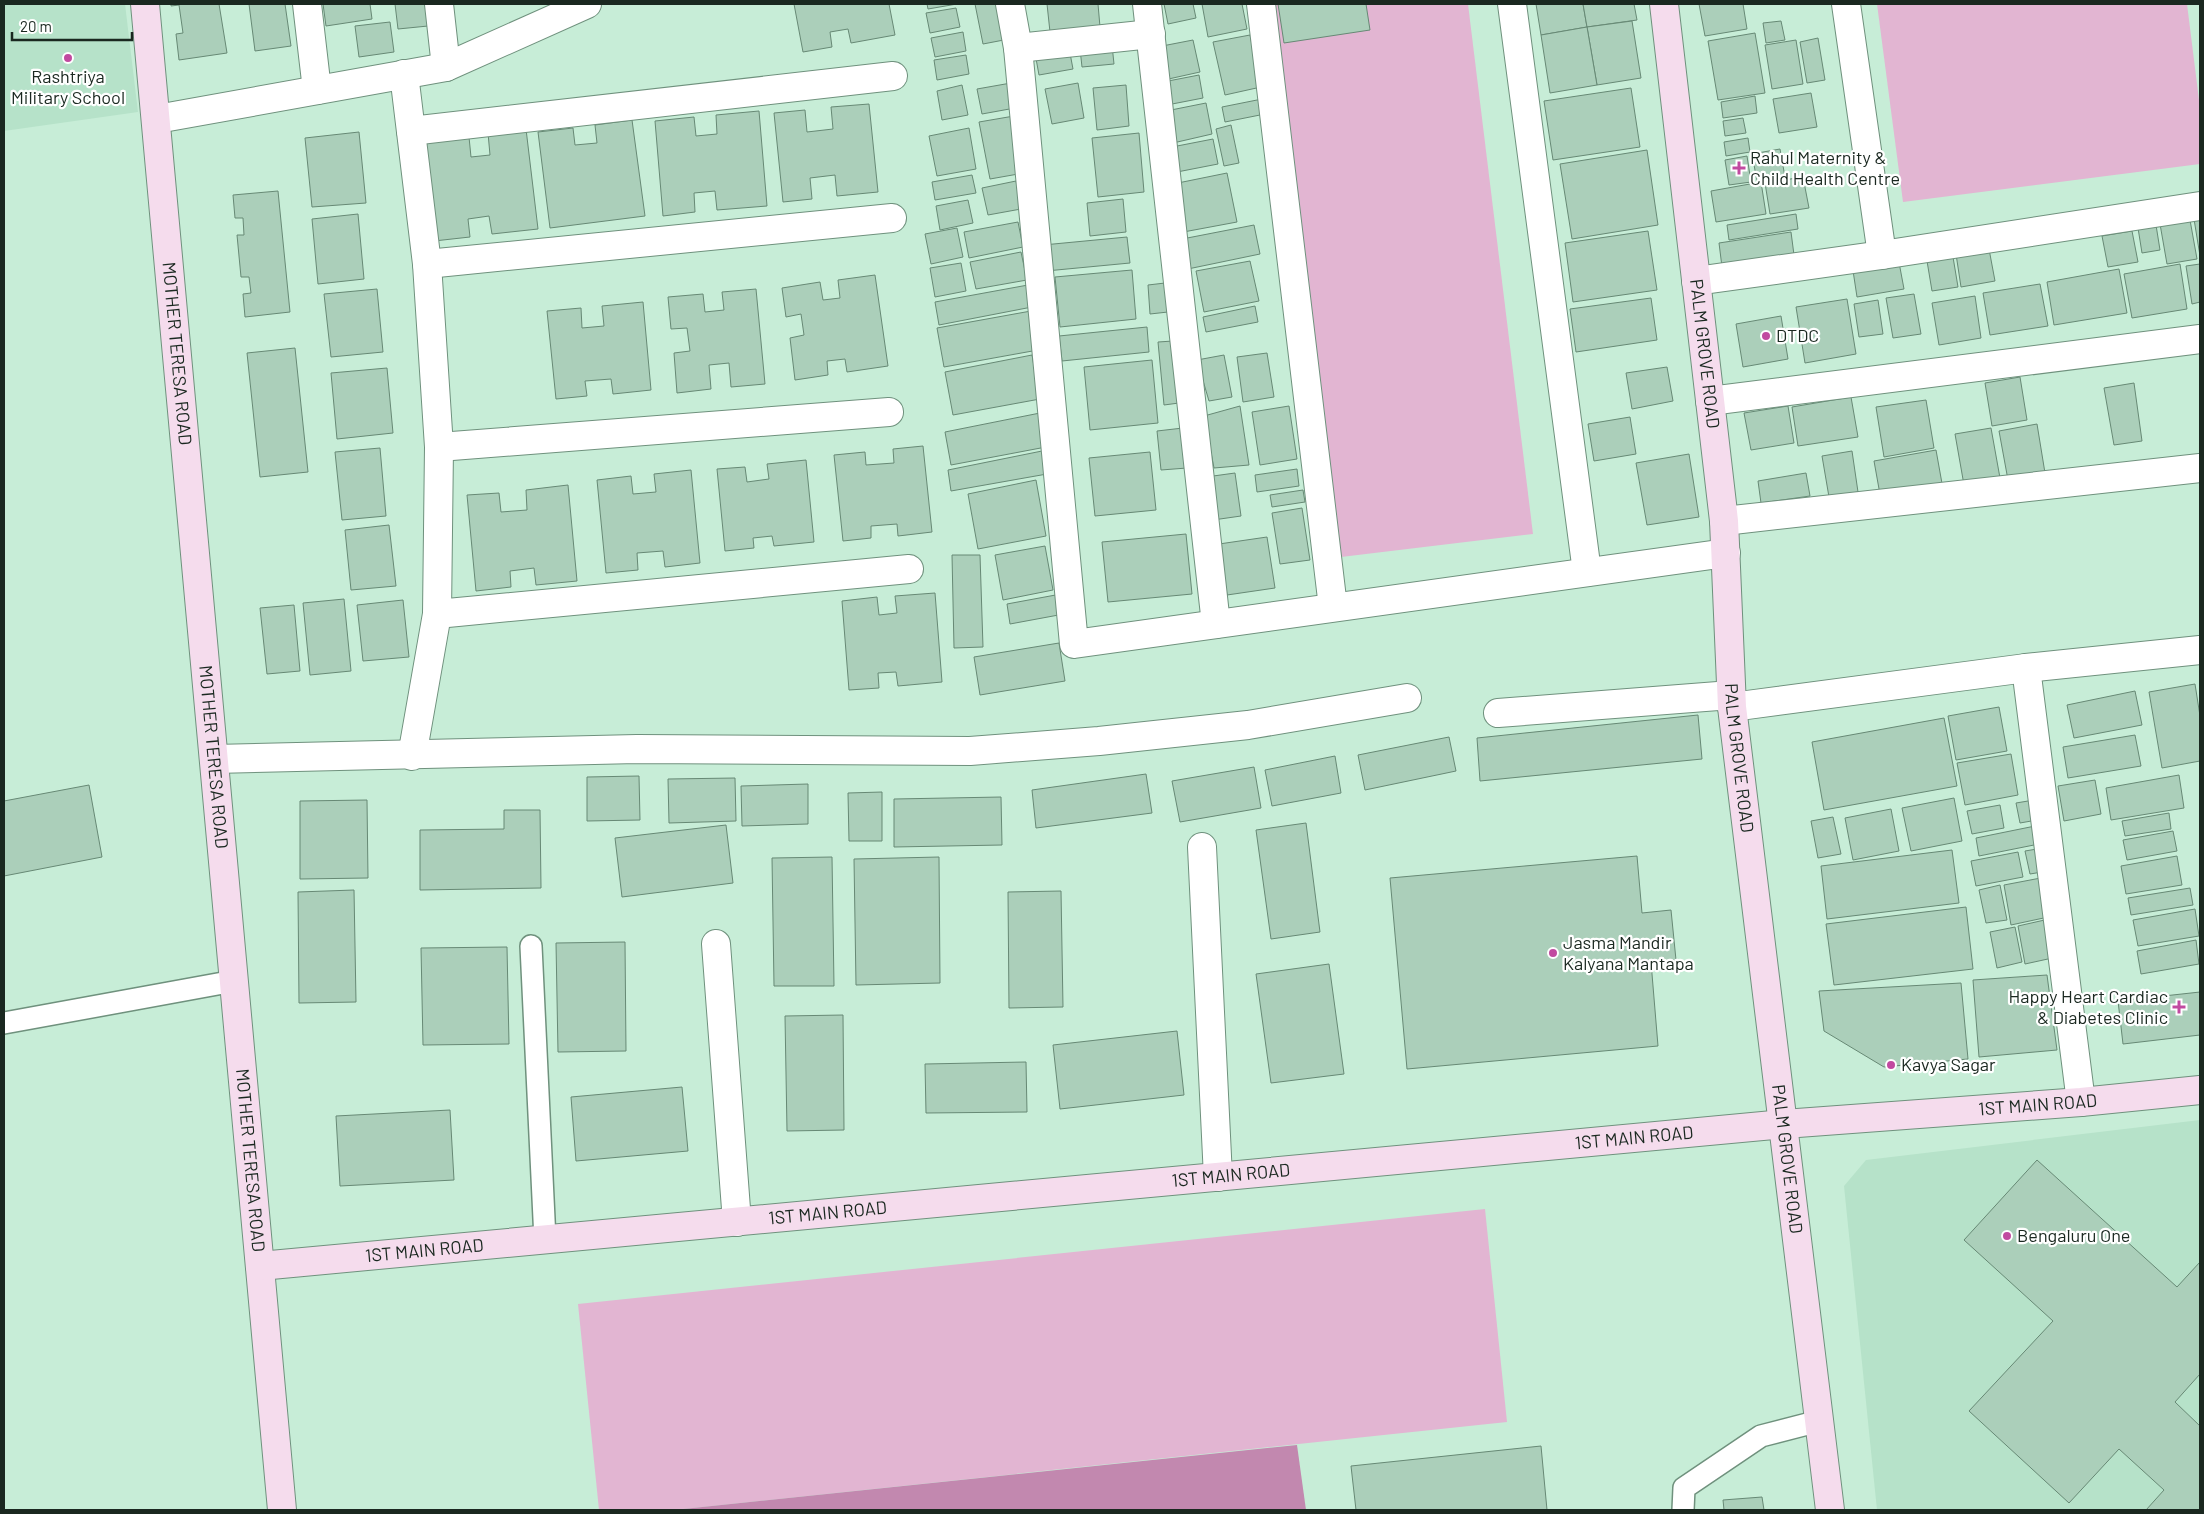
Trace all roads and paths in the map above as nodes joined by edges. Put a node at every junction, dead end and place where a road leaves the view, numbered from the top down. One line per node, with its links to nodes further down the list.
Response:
1 (145, 4): 17 (street, MOTHER TERESA ROAD)
2 (307, 4): 16 (street)
3 (439, 4): 13 (street)
4 (1010, 4): 12 (street)
5 (1147, 4): 11 (street)
6 (1261, 4): 33 (street)
7 (1512, 4): 32 (street)
8 (1664, 4): 23 (street, PALM GROVE ROAD)
9 (1846, 4): 21 (street)
10 (578, 6): 13 (street)
11 (1151, 34): 12 (street); 35 (street)
12 (1018, 48): 35 (street)
13 (446, 67): 14 (street)
14 (404, 74): 16 (street); 18 (street)
15 (893, 76): 18 (street)
16 (317, 90): 17 (street)
17 (157, 119): 42 (street, MOTHER TERESA ROAD)
18 (411, 132): 22 (street)
19 (2200, 206): 21 (street)
20 (892, 218): 22 (street)
21 (1882, 256): 23 (street)
22 (427, 264): 27 (street)
23 (1696, 281): 25 (street, PALM GROVE ROAD)
24 (2200, 339): 25 (street)
25 (1710, 401): 29 (street, PALM GROVE ROAD)
26 (889, 412): 27 (street)
27 (439, 447): 34 (street)
28 (2200, 468): 29 (street)
29 (1724, 521): 30 (street, PALM GROVE ROAD)
30 (1726, 553): 32 (street); 39 (street, PALM GROVE ROAD)
31 (909, 569): 34 (street)
32 (1586, 572): 33 (street)
33 (1333, 607): 35 (street)
34 (437, 614): 41 (street)
35 (1216, 624)
36 (2200, 650): 37 (street)
37 (2026, 668): 39 (street); 49 (street)
38 (1407, 698): 41 (street)
39 (1732, 701): 40 (street); 50 (street, PALM GROVE ROAD)
40 (1498, 713)
41 (412, 756): 42 (street)
42 (214, 758): 46 (street, MOTHER TERESA ROAD)
43 (1202, 847): 51 (street)
44 (716, 944): 52 (street)
45 (531, 946): 53 (lane)
46 (234, 981): 47 (lane); 54 (street, MOTHER TERESA ROAD)
47 (4, 1023)
48 (2200, 1090): 49 (street, 1ST MAIN ROAD)
49 (2081, 1102): 50 (street, 1ST MAIN ROAD)
50 (1784, 1124): 51 (street, 1ST MAIN ROAD); 55 (street, PALM GROVE ROAD)
51 (1218, 1177): 52 (street, 1ST MAIN ROAD)
52 (737, 1222): 53 (street, 1ST MAIN ROAD)
53 (545, 1240): 54 (street, 1ST MAIN ROAD)
54 (260, 1266): 56 (street, MOTHER TERESA ROAD)
55 (1819, 1421): 57 (lane); 58 (street, PALM GROVE ROAD)
56 (282, 1510)
57 (1683, 1510)
58 (1830, 1510)

